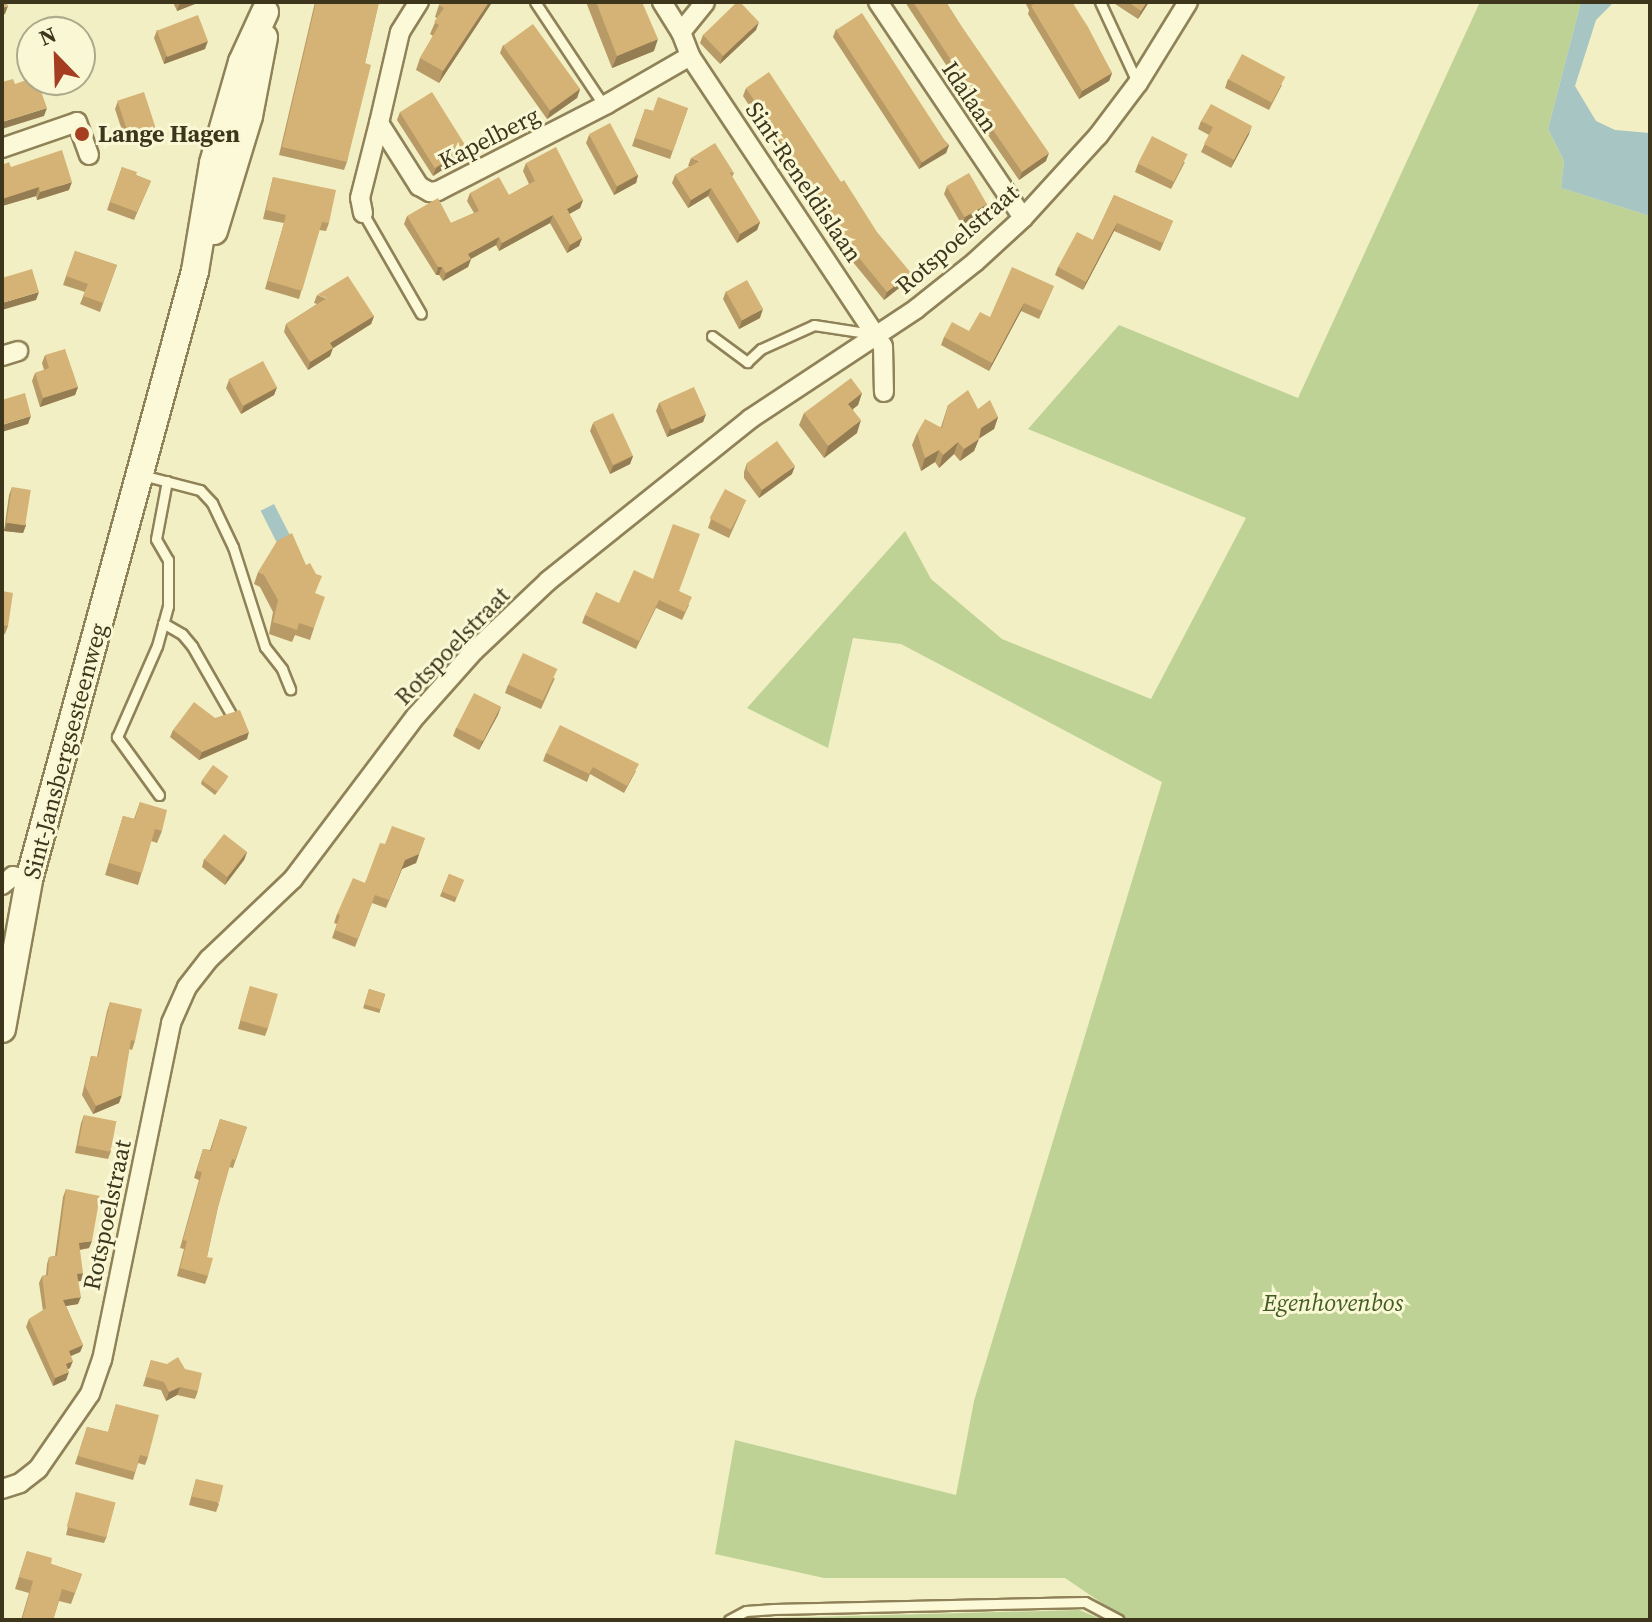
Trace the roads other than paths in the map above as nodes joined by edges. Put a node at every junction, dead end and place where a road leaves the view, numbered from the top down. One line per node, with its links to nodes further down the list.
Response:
1 (419, 2): 13 (street)
2 (535, 2): 12 (lane)
3 (662, 2): 9 (street, Sint-Reneldislaan)
4 (705, 2): 9 (street)
5 (878, 2): 17 (street, Idalaan)
6 (1100, 2): 11 (lane)
7 (1188, 2): 11 (street, Rotspoelstraat)
8 (266, 7): 22 (main road, Sint-Jansbergsesteenweg)
9 (681, 32): 10 (street, Sint-Reneldislaan)
10 (690, 56): 12 (street, Kapelberg); 19 (street, Sint-Reneldislaan)
11 (1138, 83): 17 (street, Rotspoelstraat)
12 (604, 106): 13 (street, Kapelberg)
13 (379, 123): 16 (street)
14 (2, 148): 15 (street)
15 (89, 155)
16 (363, 213): 18 (lane)
17 (1023, 218): 19 (street, Rotspoelstraat)
18 (421, 314)
19 (876, 335): 20 (lane); 21 (street); 31 (street, Rotspoelstraat)
20 (712, 336)
21 (884, 392)
22 (139, 475): 23 (lane); 28 (main road, Sint-Jansbergsesteenweg)
23 (167, 481): 24 (lane, Sint-Jansbergsesteenweg); 25 (lane)
24 (163, 623): 26 (lane); 27 (lane, Sint-Jansbergsesteenweg)
25 (290, 689)
26 (231, 714)
27 (159, 795)
28 (29, 880): 29 (street); 30 (main road, Sint-Jansbergsesteenweg)
29 (2, 885)
30 (2, 1029)
31 (2, 1489)
32 (729, 1620): 33 (lane)
33 (1119, 1620)

